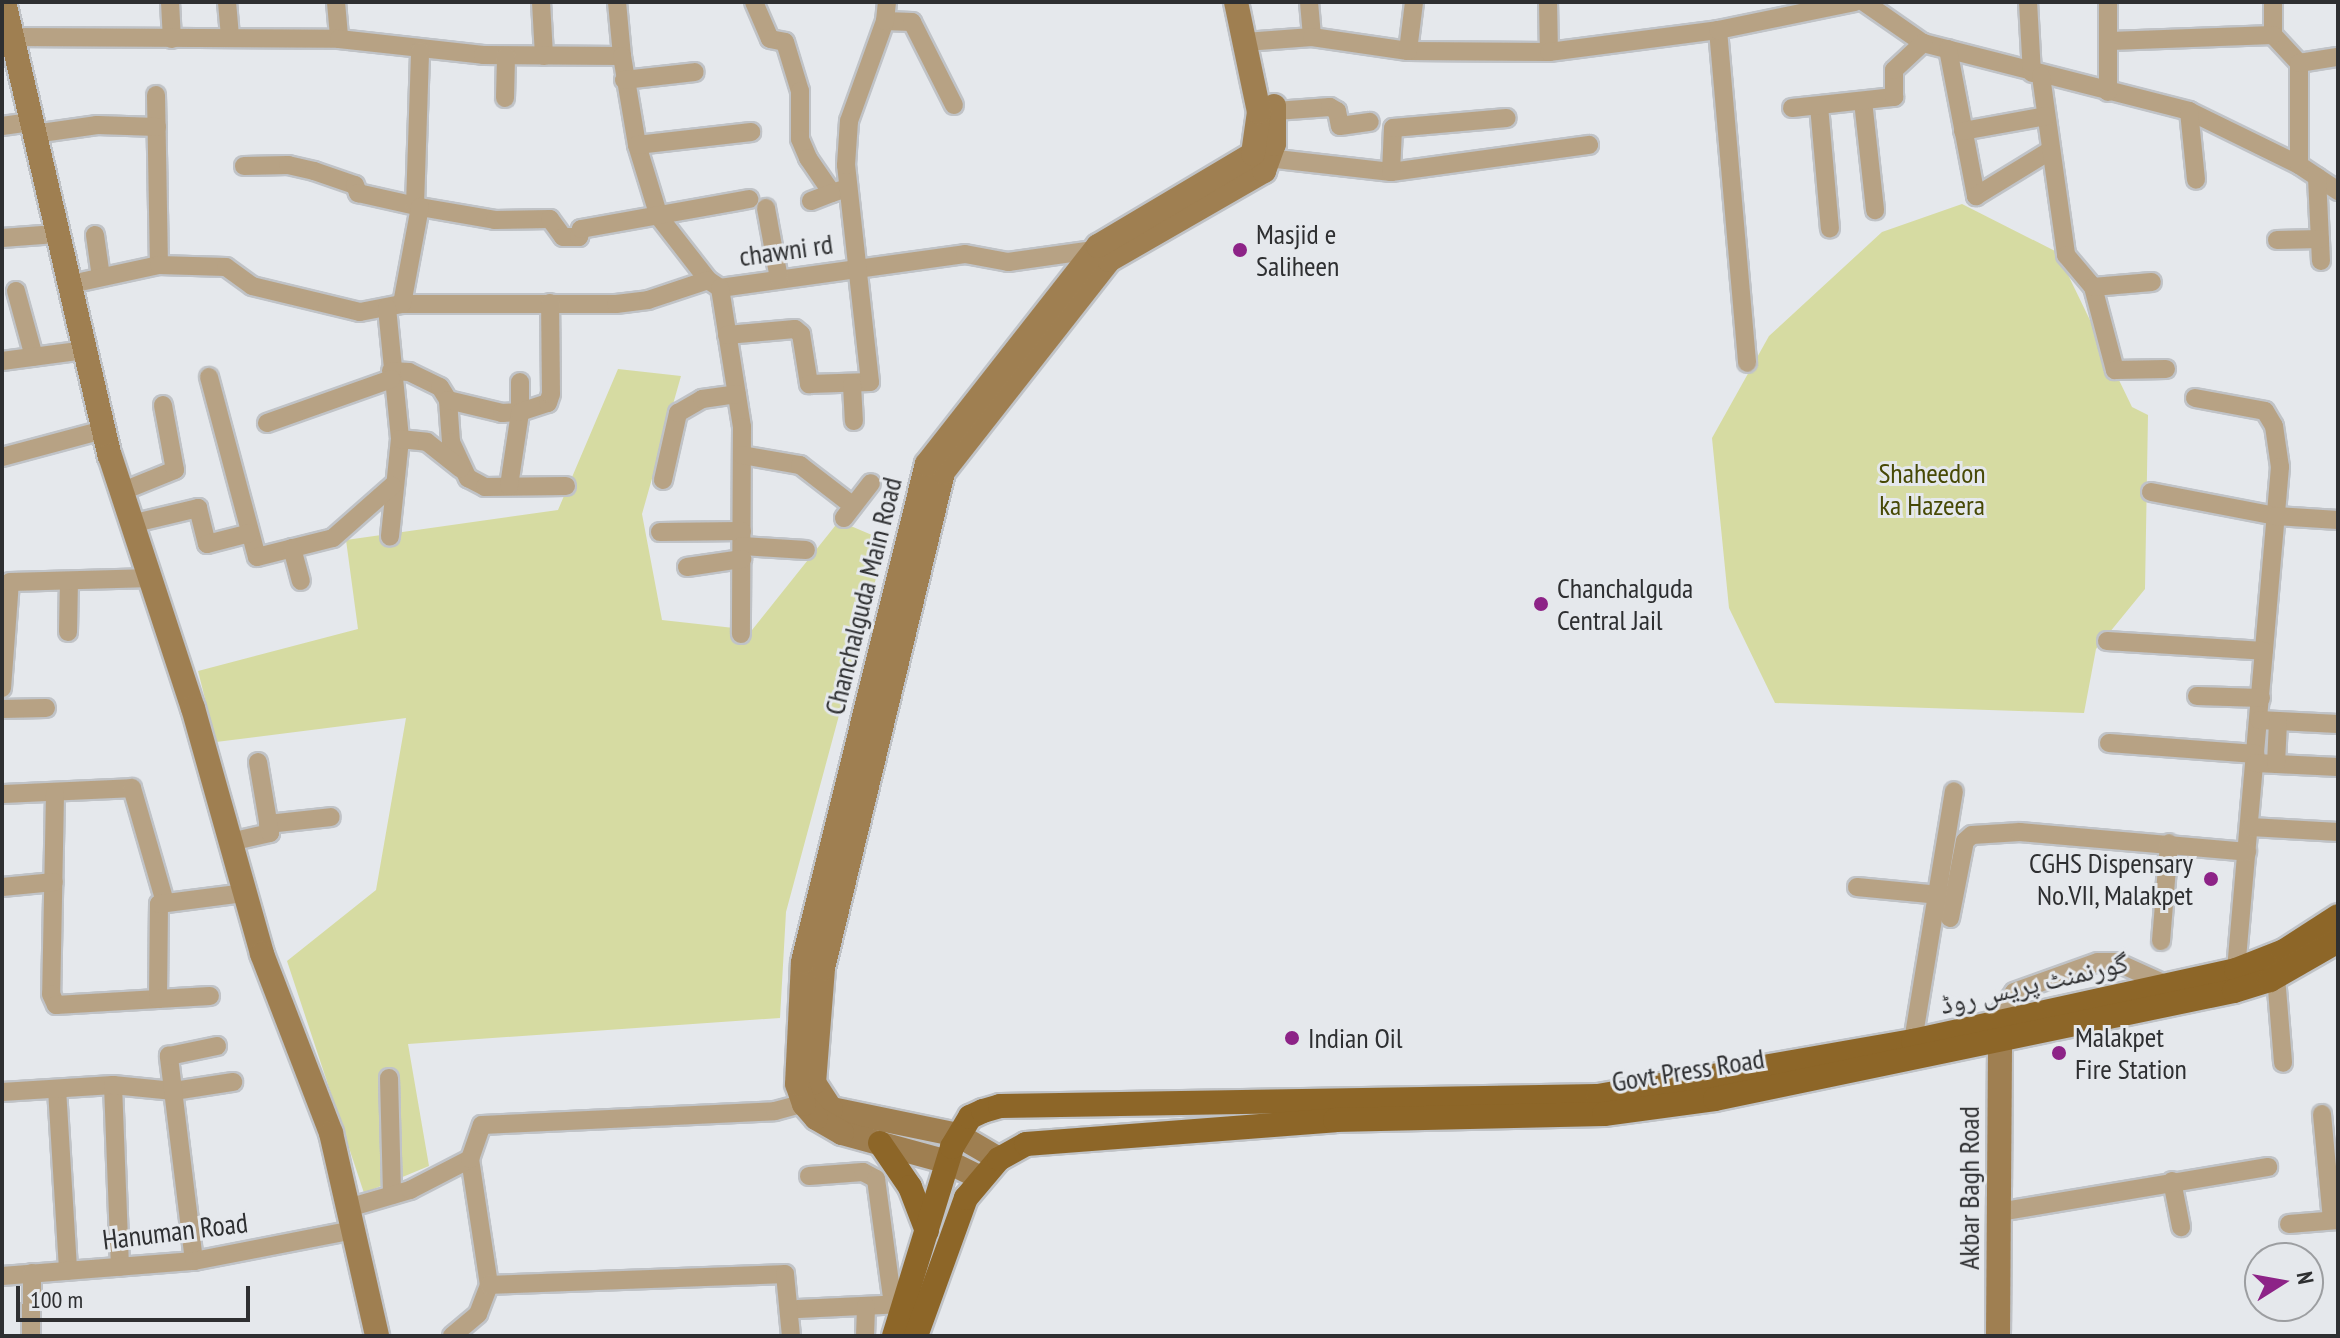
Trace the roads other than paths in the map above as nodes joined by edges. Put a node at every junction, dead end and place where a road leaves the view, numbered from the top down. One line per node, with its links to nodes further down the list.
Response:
1 (4, 2): 33 (main road)
2 (170, 2): 24 (street)
3 (227, 2): 23 (street)
4 (336, 2): 25 (street)
5 (541, 2): 35 (street)
6 (617, 2): 36 (street, chawni rd)
7 (754, 2): 68 (street)
8 (1236, 2): 26 (main road)
9 (1253, 2): 26 (main road)
10 (1309, 2): 22 (street)
11 (1414, 2): 31 (street)
12 (1548, 2): 32 (street)
13 (1855, 2): 20 (street)
14 (1864, 2): 18 (street)
15 (2028, 2): 40 (street)
16 (2108, 2): 27 (street)
17 (2273, 2): 21 (street)
18 (1889, 10): 28 (street)
19 (886, 12): 46 (street); 68 (street)
20 (1718, 30): 32 (street); 99 (street)
21 (2273, 35): 27 (street); 38 (street)
22 (1312, 37): 26 (street); 31 (street)
23 (230, 38): 24 (street); 25 (street)
24 (172, 39): 33 (street)
25 (339, 39): 30 (street)
26 (1253, 41): 50 (main road)
27 (2110, 41): 42 (street)
28 (1923, 43): 29 (street); 45 (street)
29 (1948, 49): 40 (street); 57 (street)
30 (420, 51): 34 (street); 72 (street)
31 (1408, 51): 32 (street)
32 (1549, 52)
33 (9, 53): 56 (main road)
34 (506, 56): 35 (street); 44 (street)
35 (544, 56): 36 (street)
36 (622, 56): 41 (street, chawni rd)
37 (2338, 57): 38 (street)
38 (2299, 63): 63 (street)
39 (695, 72): 41 (street)
40 (2036, 74): 42 (street); 51 (street)
41 (624, 80): 59 (street, chawni rd)
42 (2108, 92): 49 (street)
43 (156, 95): 55 (street)
44 (505, 98)
45 (1863, 101): 47 (street); 74 (street)
46 (954, 105)
47 (1819, 106): 48 (street); 76 (street)
48 (1792, 108)
49 (2189, 111): 63 (street); 67 (street)
50 (1267, 112): 53 (street); 62 (main road)
51 (2046, 116): 57 (street); 61 (street)
52 (1507, 118): 65 (street)
53 (1370, 122)
54 (2, 126): 56 (street)
55 (157, 127): 56 (street); 84 (street)
56 (32, 128): 77 (main road)
57 (1963, 131): 61 (street)
58 (751, 132): 59 (street)
59 (637, 145): 75 (street, chawni rd)
60 (1589, 145): 65 (street)
61 (2051, 150): 91 (street)
62 (1262, 158): 65 (street); 82 (main road, Chanchalguda Main Road)
63 (2299, 165): 66 (street)
64 (244, 166): 72 (street)
65 (1391, 172)
66 (2317, 177): 69 (street); 80 (street)
67 (2196, 180)
68 (839, 191): 71 (street); 85 (street)
69 (2338, 191)
70 (749, 199): 75 (street)
71 (811, 201)
72 (417, 206): 75 (street); 94 (street)
73 (766, 208): 87 (street)
74 (1875, 210)
75 (659, 217): 90 (street, chawni rd)
76 (1830, 229)
77 (56, 234): 79 (street); 89 (main road)
78 (95, 235): 86 (street)
79 (2, 238)
80 (2320, 239): 81 (street); 83 (street)
81 (2277, 240)
82 (1104, 253): 85 (street, chawni rd); 188 (main road, Chanchalguda Main Road)
83 (2321, 261)
84 (159, 265): 86 (street); 94 (street)
85 (857, 268): 87 (street, chawni rd); 104 (street)
86 (101, 277): 89 (street)
87 (779, 279): 90 (street, chawni rd)
88 (2152, 282): 91 (street)
89 (71, 284): 96 (main road)
90 (714, 284): 93 (street); 95 (street)
91 (2093, 287): 100 (street)
92 (16, 291): 97 (street)
93 (550, 303): 94 (street); 109 (street)
94 (394, 306): 101 (street)
95 (727, 335): 104 (street); 105 (street)
96 (86, 350): 97 (street); 112 (main road)
97 (34, 357): 98 (street)
98 (2, 361)
99 (1747, 363)
100 (2166, 369)
101 (391, 375): 107 (street); 111 (street); 113 (street)
102 (209, 377): 128 (street)
103 (520, 382): 109 (street)
104 (852, 385): 110 (street)
105 (737, 394): 114 (street); 117 (street)
106 (2195, 398): 124 (street)
107 (448, 400): 109 (street); 116 (street)
108 (163, 405): 122 (street)
109 (520, 412): 120 (street)
110 (854, 421)
111 (267, 423)
112 (103, 430): 115 (street); 122 (main road)
113 (400, 439): 116 (street); 119 (street)
114 (742, 455): 118 (street); 130 (street)
115 (2, 457)
116 (461, 469): 120 (street)
117 (663, 480)
118 (871, 483)
119 (392, 486): 129 (street); 131 (street)
120 (509, 486): 121 (street)
121 (566, 486)
122 (123, 491): 126 (main road)
123 (2151, 492): 124 (street)
124 (2276, 516): 125 (street); 140 (street)
125 (2338, 520)
126 (135, 523): 128 (street); 134 (main road)
127 (660, 532): 130 (street)
128 (250, 533): 131 (street)
129 (390, 536)
130 (742, 546): 132 (street); 133 (street); 138 (street)
131 (292, 548): 135 (street)
132 (806, 550)
133 (687, 567)
134 (152, 578): 136 (street); 160 (main road)
135 (301, 581)
136 (69, 582): 137 (street); 141 (street)
137 (68, 632)
138 (741, 634)
139 (2107, 641): 140 (street)
140 (2264, 651): 143 (street)
141 (2, 688)
142 (2197, 696): 143 (street)
143 (2261, 698): 146 (street)
144 (46, 708): 145 (street)
145 (2, 709)
146 (2268, 720): 147 (street); 149 (street); 151 (street)
147 (2338, 724)
148 (2109, 743): 149 (street)
149 (2256, 759): 151 (street); 158 (street)
150 (258, 762): 157 (street)
151 (2276, 764): 152 (street)
152 (2338, 767)
153 (1954, 791): 167 (street)
154 (2, 794): 155 (street)
155 (55, 794): 163 (street); 168 (street)
156 (331, 817): 157 (street)
157 (268, 824): 160 (street)
158 (2251, 827): 159 (street); 162 (street)
159 (2338, 832)
160 (230, 842): 166 (main road)
161 (2169, 843): 162 (street); 170 (street); 171 (street)
162 (2247, 852): 173 (street)
163 (54, 882): 164 (street); 177 (street)
164 (2, 887)
165 (1857, 887): 167 (street)
166 (245, 893): 168 (street); 200 (main road)
167 (1940, 895): 179 (street)
168 (164, 899): 177 (street)
169 (2338, 916): 173 (main road, گورنمنٹ پریس روڈ)
170 (1950, 918)
171 (2161, 941)
172 (2338, 941): 174 (main road, Govt Press Road)
173 (2236, 970): 175 (main road, گورنمنٹ پریس روڈ)
174 (2276, 977): 178 (main road, Govt Press Road); 181 (street)
175 (2165, 984): 178 (main road, گورنمنٹ پریس روڈ); 178 (street)
176 (210, 996): 177 (street)
177 (158, 999)
178 (1996, 1033): 179 (main road, گورنمنٹ پریس روڈ); 193 (main road, Govt Press Road); 199 (main road, Akbar Bagh Road)
179 (1913, 1041): 191 (main road, گورنمنٹ پریس روڈ)
180 (217, 1046): 186 (street)
181 (2283, 1063)
182 (389, 1078): 198 (street)
183 (233, 1082): 186 (street)
184 (113, 1085): 185 (street); 186 (street); 206 (street)
185 (57, 1089): 187 (street); 207 (street)
186 (174, 1091): 205 (street)
187 (2, 1092)
188 (812, 1101): 190 (main road); 191 (main road); 192 (street)
189 (2322, 1114): 201 (street)
190 (880, 1143): 191 (main road); 204 (main road)
191 (953, 1148): 193 (main road); 196 (main road); 204 (main road)
192 (470, 1159): 198 (street, Hanuman Road); 210 (street)
193 (999, 1159): 196 (main road)
194 (2268, 1167): 197 (street)
195 (809, 1176): 211 (street)
196 (981, 1178): 220 (main road)
197 (2172, 1181): 199 (street); 203 (street)
198 (392, 1195): 200 (street, Hanuman Road)
199 (1999, 1212): 221 (main road, Akbar Bagh Road)
200 (350, 1219): 205 (street, Hanuman Road); 215 (main road)
201 (2335, 1220): 202 (street)
202 (2289, 1224)
203 (2181, 1227)
204 (927, 1231): 211 (main road)
205 (194, 1261): 206 (street, Hanuman Road)
206 (120, 1267): 207 (street, Hanuman Road)
207 (68, 1271): 208 (street, Hanuman Road)
208 (32, 1273): 209 (street, Hanuman Road); 214 (street)
209 (2, 1276)
210 (489, 1285): 216 (street); 217 (street)
211 (898, 1304): 212 (street); 219 (main road)
212 (866, 1306): 213 (street); 218 (street)
213 (798, 1309)
214 (31, 1336)
215 (377, 1336)
216 (452, 1336)
217 (791, 1336)
218 (865, 1336)
219 (894, 1336)
220 (916, 1336)
221 (1998, 1336)

